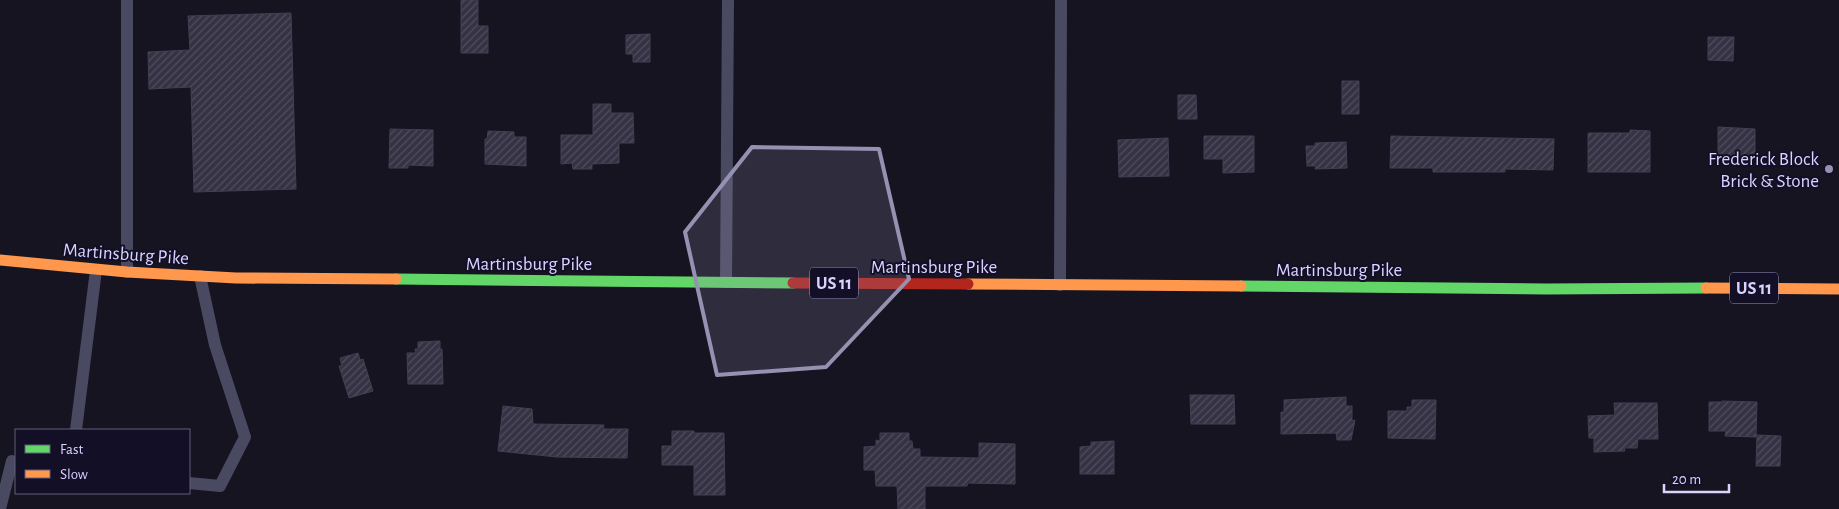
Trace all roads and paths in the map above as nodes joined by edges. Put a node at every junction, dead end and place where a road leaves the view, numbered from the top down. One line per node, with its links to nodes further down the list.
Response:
1 (126, 0): 6 (lane)
2 (728, 0): 8 (lane)
3 (1061, 0): 9 (lane)
4 (0, 260): 5 (main road, Martinsburg Pike / US 11)
5 (96, 270): 6 (main road, Martinsburg Pike / US 11); 11 (lane)
6 (127, 272): 7 (main road, Martinsburg Pike / US 11)
7 (200, 276): 8 (main road, Martinsburg Pike / US 11); 13 (lane)
8 (726, 282): 9 (main road, Martinsburg Pike / US 11)
9 (1060, 285): 10 (main road, Martinsburg Pike / US 11)
10 (1839, 289)
11 (76, 429)
12 (10, 460): 14 (lane)
13 (190, 483)
14 (0, 509)

